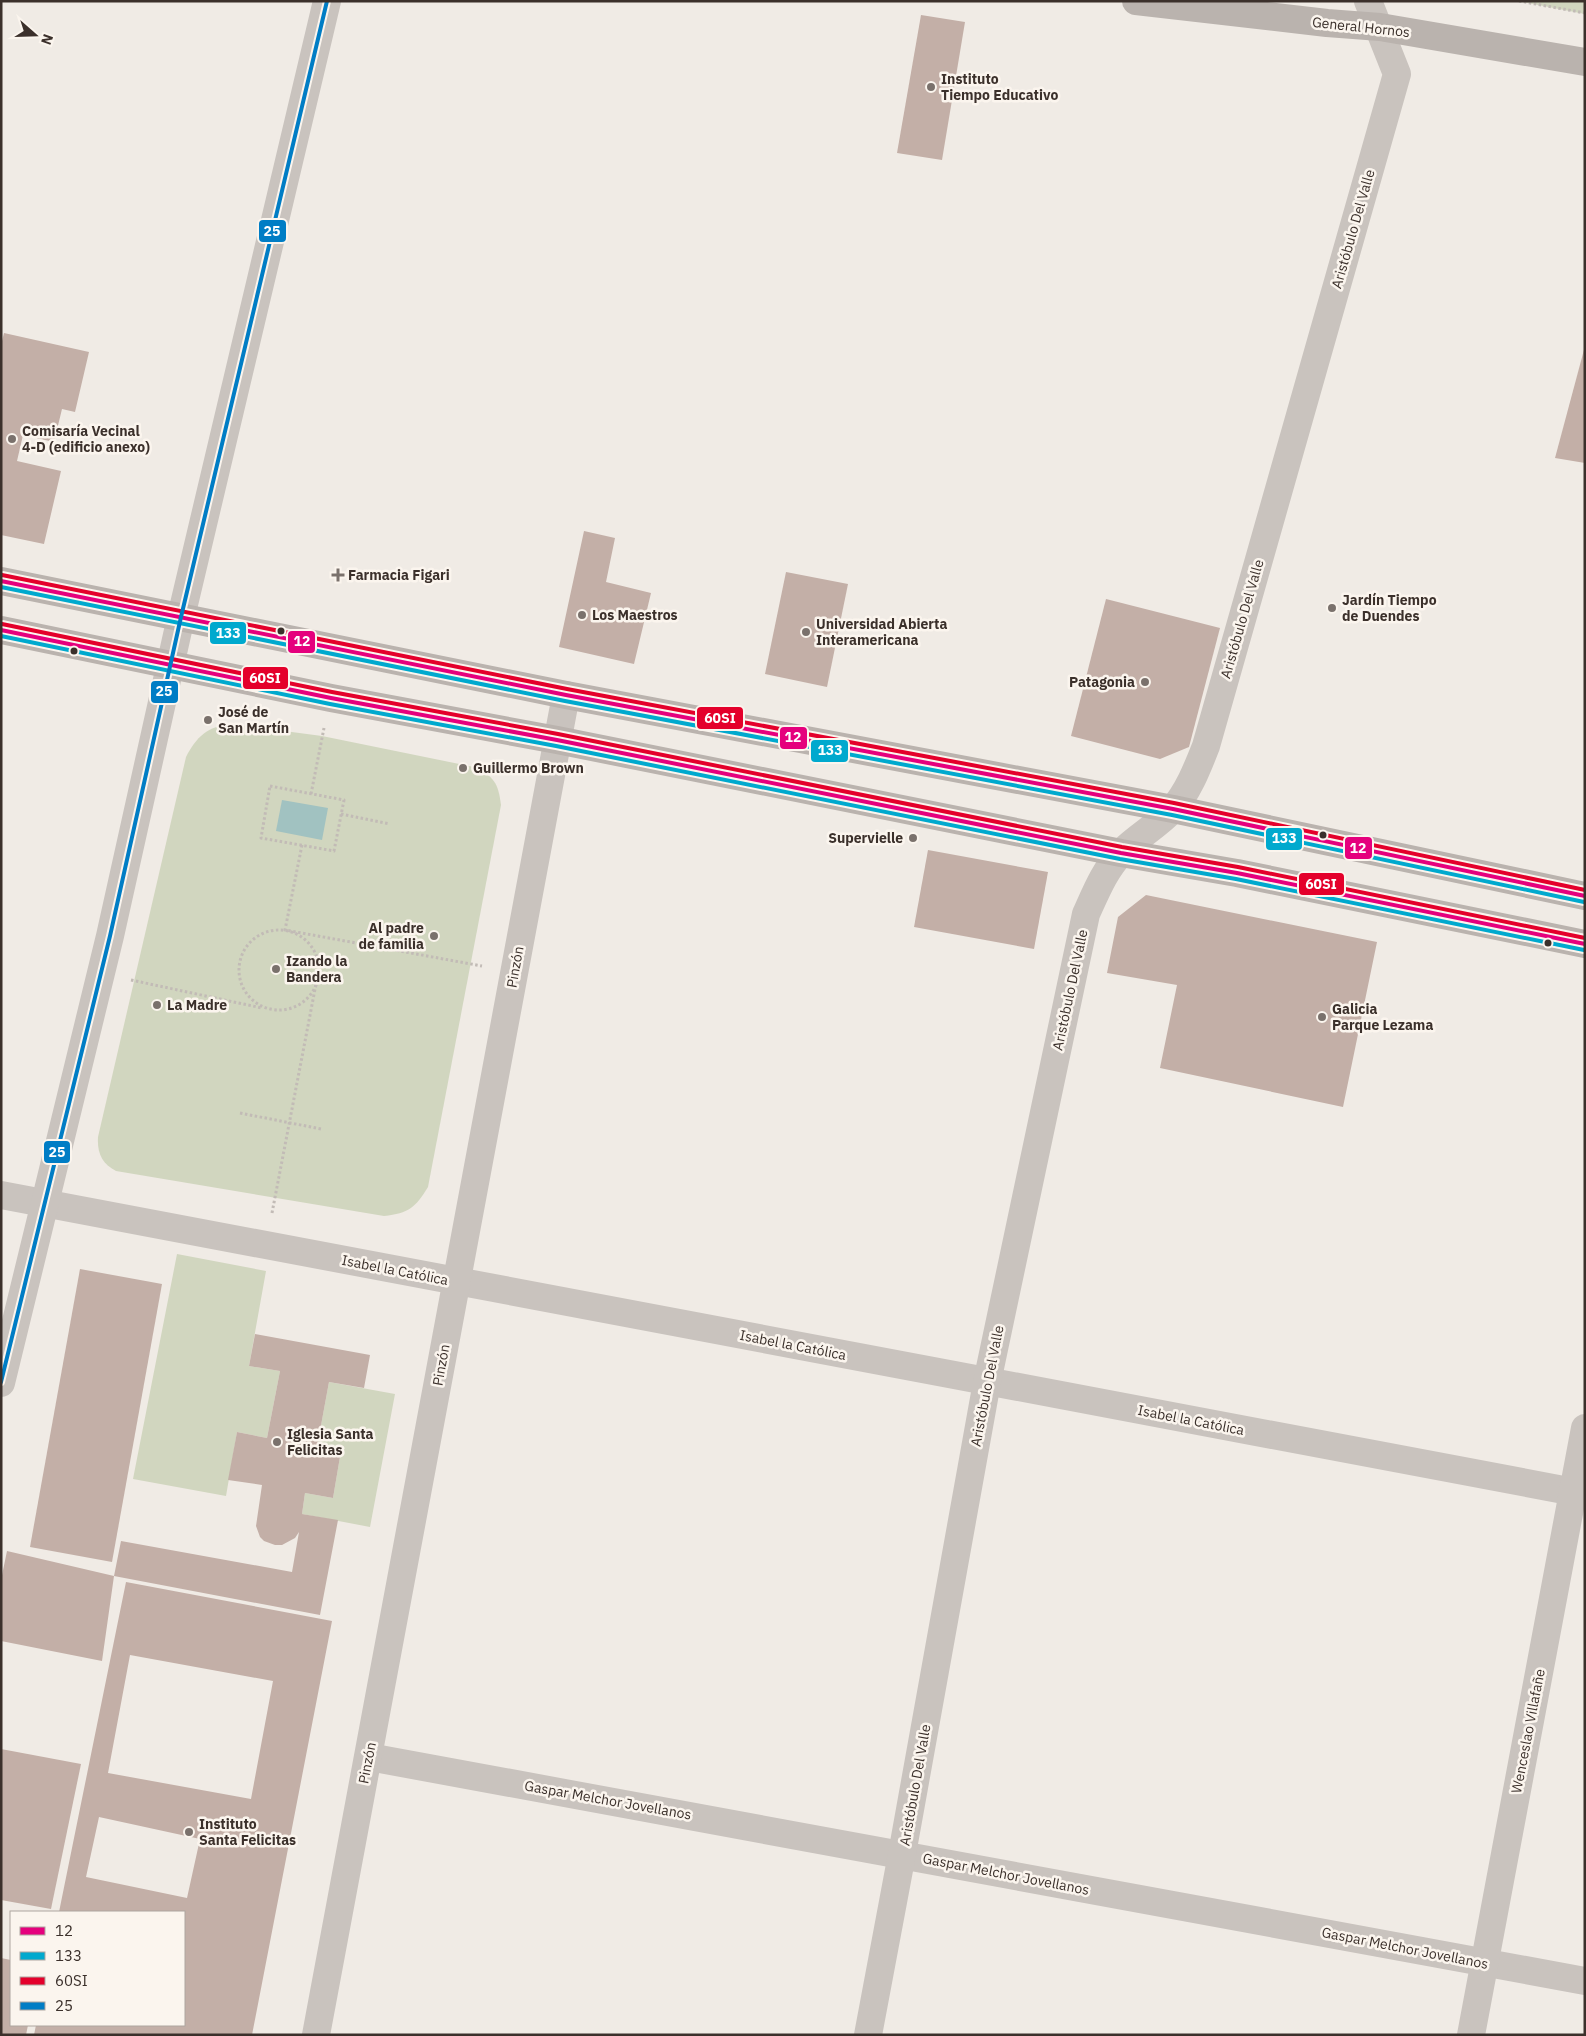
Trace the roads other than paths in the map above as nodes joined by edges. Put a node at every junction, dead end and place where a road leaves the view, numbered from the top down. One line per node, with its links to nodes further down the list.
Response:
1 (327, 1): 7 (street)
2 (1136, 1): 4 (main road, General Hornos)
3 (1368, 1): 4 (street, Aristóbulo Del Valle)
4 (1380, 27): 5 (main road, General Hornos); 12 (street, Aristóbulo Del Valle)
5 (1585, 62)
6 (1, 581): 7 (main road)
7 (180, 617): 9 (street); 10 (main road)
8 (1, 630): 9 (main road)
9 (171, 664): 11 (main road); 17 (street)
10 (566, 695): 11 (street, Pinzón); 12 (main road)
11 (557, 740): 13 (main road); 18 (street, Pinzón)
12 (1173, 809): 13 (street, Aristóbulo Del Valle); 14 (main road)
13 (1121, 853): 15 (main road); 19 (street, Aristóbulo Del Valle)
14 (1585, 896)
15 (1585, 944)
16 (1, 1195): 17 (street, Isabel la Católica)
17 (45, 1203): 18 (street, Isabel la Católica); 20 (street)
18 (457, 1281): 19 (street, Isabel la Católica); 23 (street, Pinzón)
19 (987, 1382): 22 (street, Isabel la Católica); 24 (street, Aristóbulo Del Valle)
20 (1, 1383)
21 (1585, 1428): 22 (street, Wenceslao Villafañe)
22 (1579, 1493): 25 (street, Wenceslao Villafañe)
23 (369, 1757): 24 (street, Gaspar Melchor Jovellanos); 27 (street, Pinzón)
24 (902, 1854): 25 (street, Gaspar Melchor Jovellanos); 28 (street, Aristóbulo Del Valle)
25 (1484, 1963): 26 (street, Gaspar Melchor Jovellanos); 29 (street, Wenceslao Villafañe)
26 (1585, 1981)
27 (316, 2035)
28 (868, 2035)
29 (1471, 2035)

